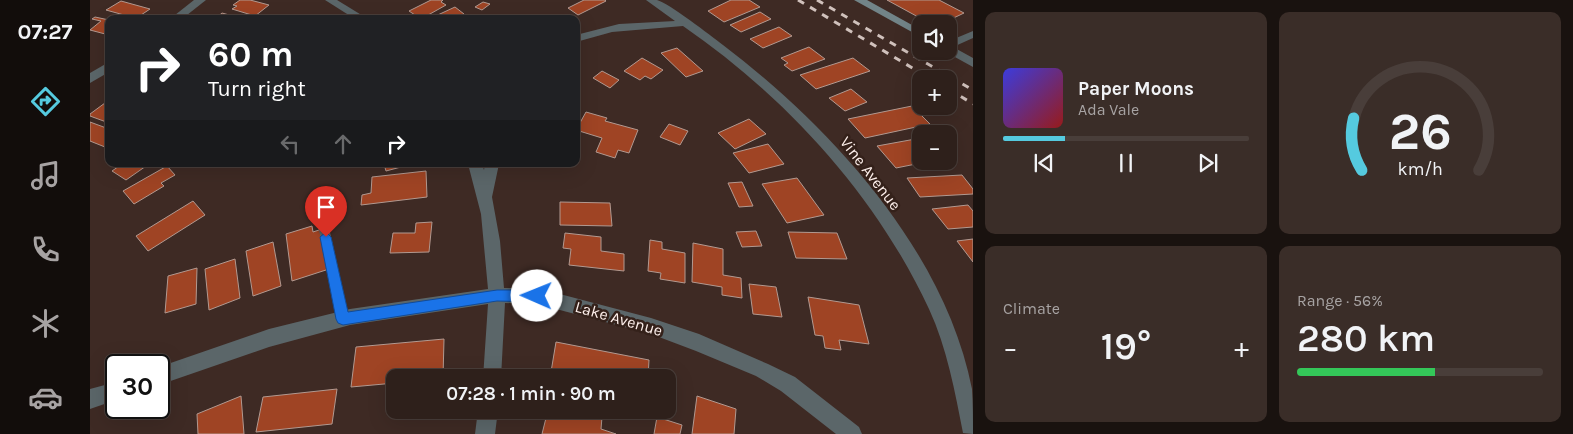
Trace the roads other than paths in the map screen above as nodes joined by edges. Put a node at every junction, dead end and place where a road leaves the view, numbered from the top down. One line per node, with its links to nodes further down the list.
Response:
1 (201, 0): 5 (street)
2 (330, 0): 6 (street)
3 (651, 0): 7 (street, Vine Avenue)
4 (859, 0): 8 (street)
5 (180, 15)
6 (356, 15)
7 (684, 23): 10 (street); 29 (street, Vine Avenue)
8 (912, 29)
9 (973, 34): 11 (street)
10 (580, 38)
11 (957, 41)
12 (957, 54): 13 (street)
13 (973, 63)
14 (105, 69): 15 (street)
15 (90, 79)
16 (475, 167): 18 (street)
17 (491, 167): 18 (street)
18 (486, 196): 20 (street)
19 (318, 200): 21 (lane)
20 (497, 296): 21 (street, Lake Avenue); 22 (street); 28 (street, Lake Avenue)
21 (343, 319): 23 (street, Lake Avenue)
22 (493, 369)
23 (170, 372)
24 (105, 395): 25 (street)
25 (90, 400)
26 (487, 419): 27 (street)
27 (485, 434)
28 (852, 434)
29 (973, 434)

